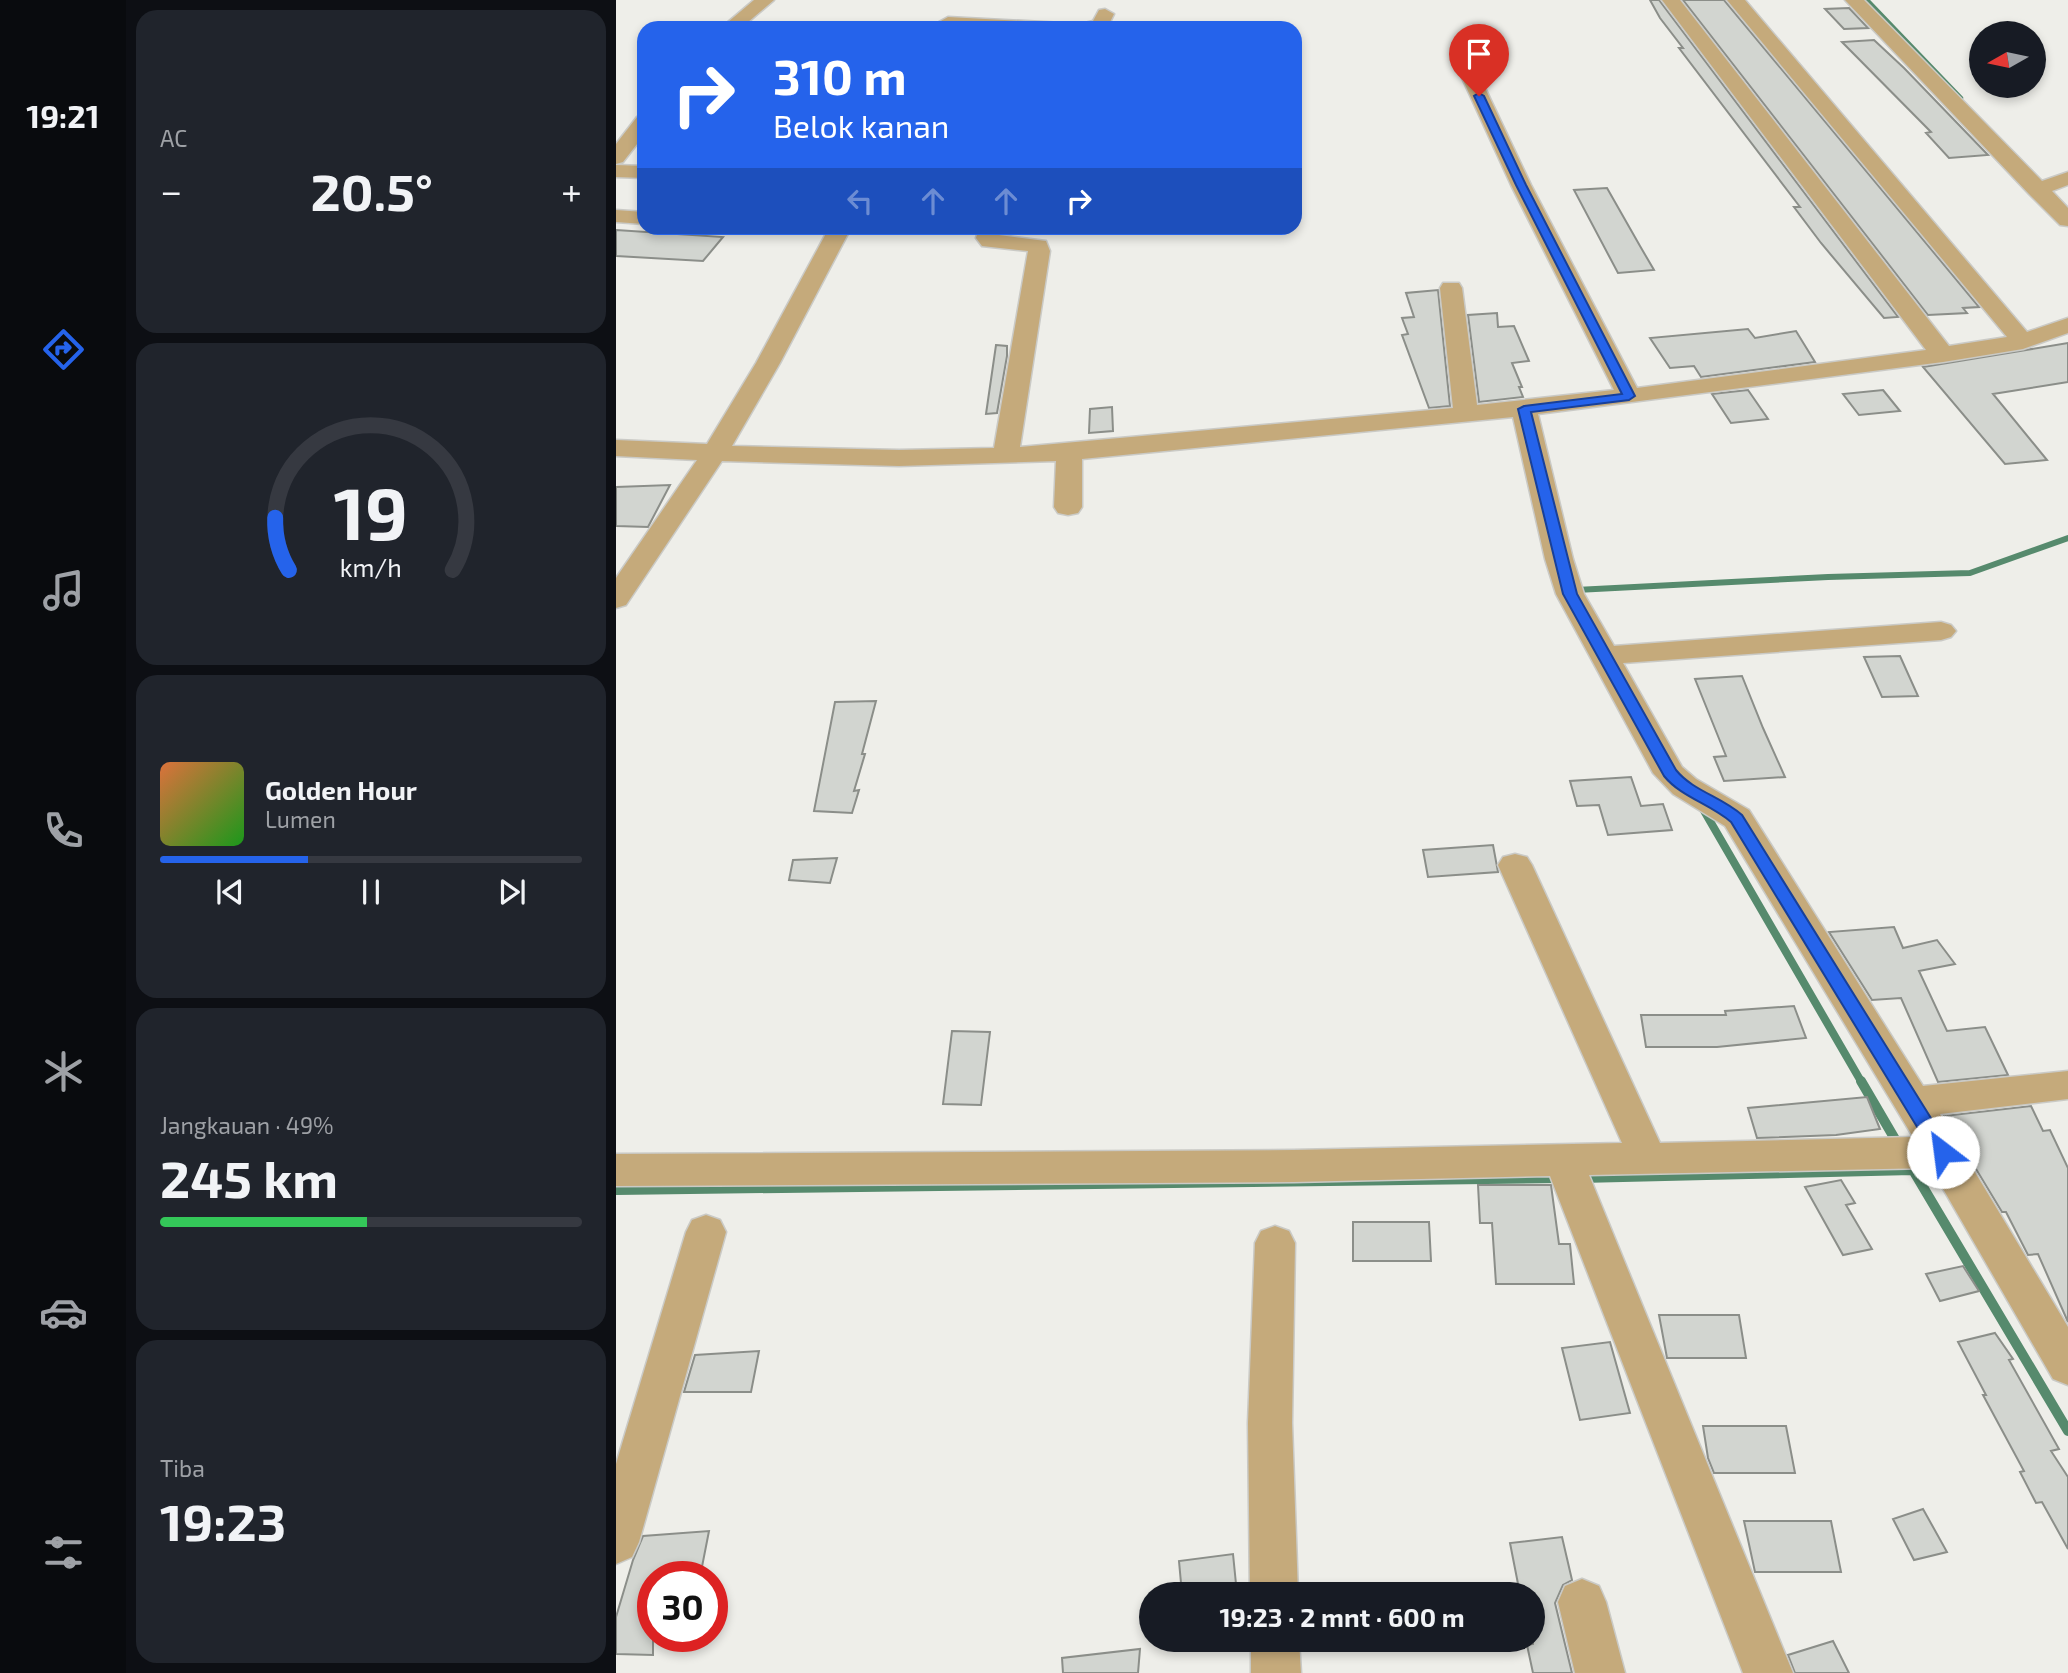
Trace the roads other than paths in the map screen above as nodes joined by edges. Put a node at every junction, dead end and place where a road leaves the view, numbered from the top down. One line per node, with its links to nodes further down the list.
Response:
1 (765, 0): 7 (street)
2 (960, 0): 8 (street)
3 (1671, 0): 25 (street)
4 (1736, 0): 24 (street)
5 (1854, 0): 16 (street)
6 (1105, 13): 9 (street)
7 (739, 21)
8 (948, 21)
9 (1101, 21)
10 (1461, 54): 26 (street)
11 (637, 130): 12 (street)
12 (616, 158)
13 (616, 171): 14 (street)
14 (637, 172)
15 (2068, 178): 16 (street)
16 (2036, 190): 19 (street)
17 (616, 216): 18 (street)
18 (637, 218)
19 (2068, 220)
20 (836, 235): 30 (street)
21 (988, 235): 32 (street)
22 (1451, 288): 28 (street)
23 (2068, 325): 24 (street)
24 (2023, 342): 25 (street)
25 (1943, 355): 26 (street)
26 (1629, 396): 27 (street)
27 (1524, 409): 28 (street); 36 (street)
28 (1466, 415): 31 (street)
29 (616, 448): 30 (street)
30 (715, 452): 32 (street); 34 (street)
31 (1069, 452): 32 (street); 33 (street)
32 (1006, 456)
33 (1068, 507)
34 (620, 593)
35 (1941, 631): 36 (street)
36 (1603, 656): 39 (street)
37 (1515, 865): 41 (street)
38 (2068, 1085): 39 (street)
39 (1914, 1102): 40 (street)
40 (1943, 1152): 41 (street); 46 (street)
41 (1648, 1158): 42 (street)
42 (1563, 1160): 43 (street); 53 (street)
43 (616, 1170)
44 (706, 1232): 47 (street)
45 (1275, 1243): 48 (street)
46 (2068, 1366)
47 (616, 1542)
48 (1274, 1582)
49 (1582, 1602): 52 (street)
50 (1275, 1652): 51 (street)
51 (1276, 1673)
52 (1600, 1673)
53 (1768, 1673)

